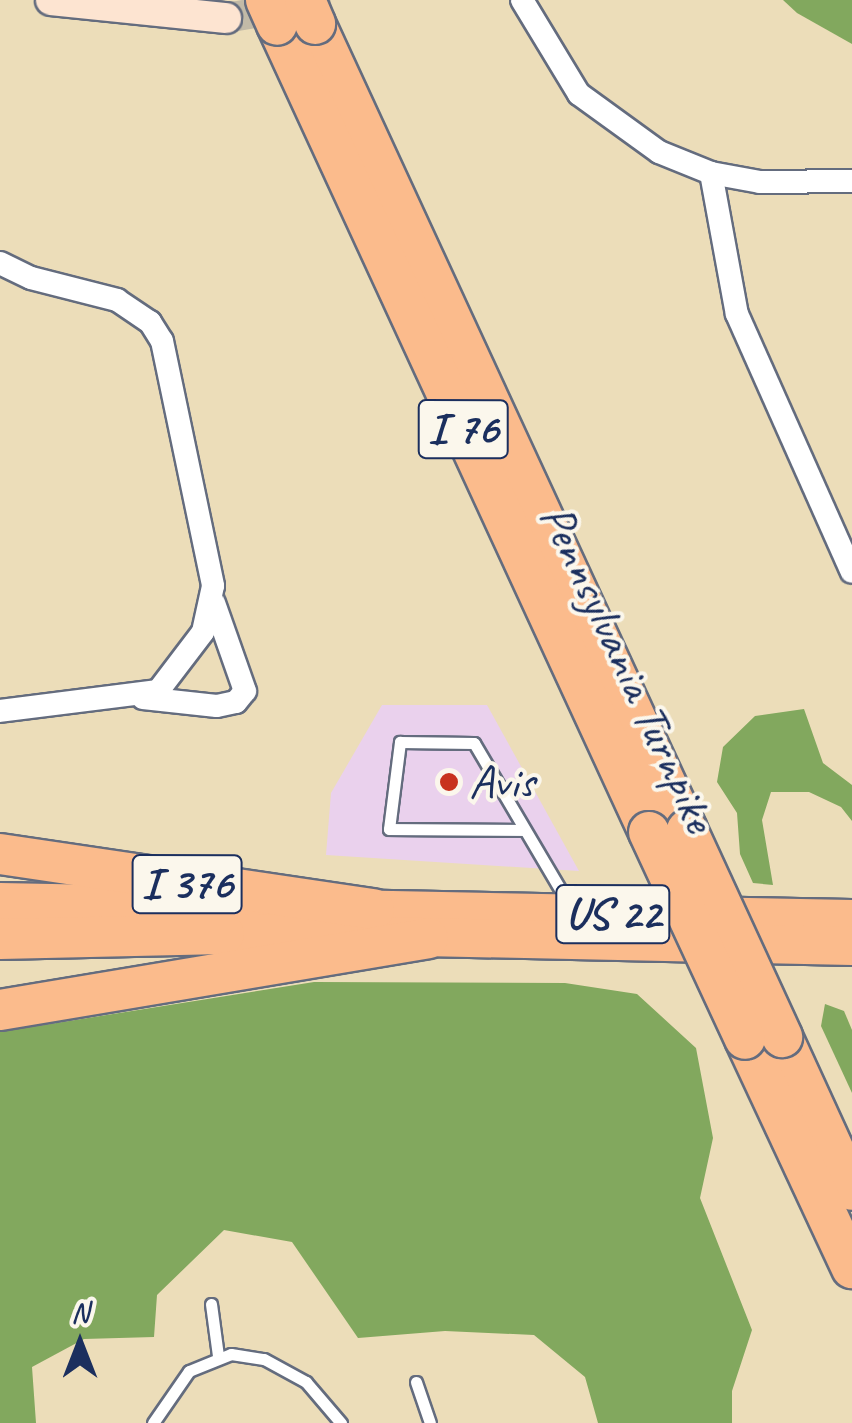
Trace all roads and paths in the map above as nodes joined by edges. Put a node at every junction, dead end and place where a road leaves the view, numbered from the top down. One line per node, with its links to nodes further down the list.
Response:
1 (51, 0): 4 (main road)
2 (522, 0): 5 (street)
3 (291, 12): 24 (highway, Pennsylvania Turnpike / I 76, bridge)
4 (226, 18)
5 (711, 173): 6 (street); 8 (street)
6 (852, 180)
7 (0, 262): 9 (street)
8 (852, 572)
9 (213, 586): 10 (street); 10 (street)
10 (134, 697): 11 (street)
11 (0, 711)
12 (524, 830): 12 (lane); 16 (lane)
13 (0, 854): 15 (highway, I 376)
14 (0, 902): 15 (highway)
15 (374, 910): 16 (highway, US 22)
16 (575, 914): 17 (highway, US 22)
17 (852, 919)
18 (0, 925): 19 (highway)
19 (224, 934): 20 (highway, US 22); 21 (highway, US 22)
20 (428, 938): 22 (highway, US 22); 23 (highway)
21 (0, 939)
22 (852, 946)
23 (0, 1010)
24 (764, 1038): 25 (highway, Pennsylvania Turnpike / I 76); 26 (highway, Pennsylvania Turnpike / I 76)
25 (852, 1190)
26 (852, 1268)
27 (211, 1304): 28 (lane)
28 (218, 1356): 30 (lane); 31 (lane)
29 (416, 1382): 32 (lane)
30 (153, 1423)
31 (341, 1423)
32 (430, 1423)

